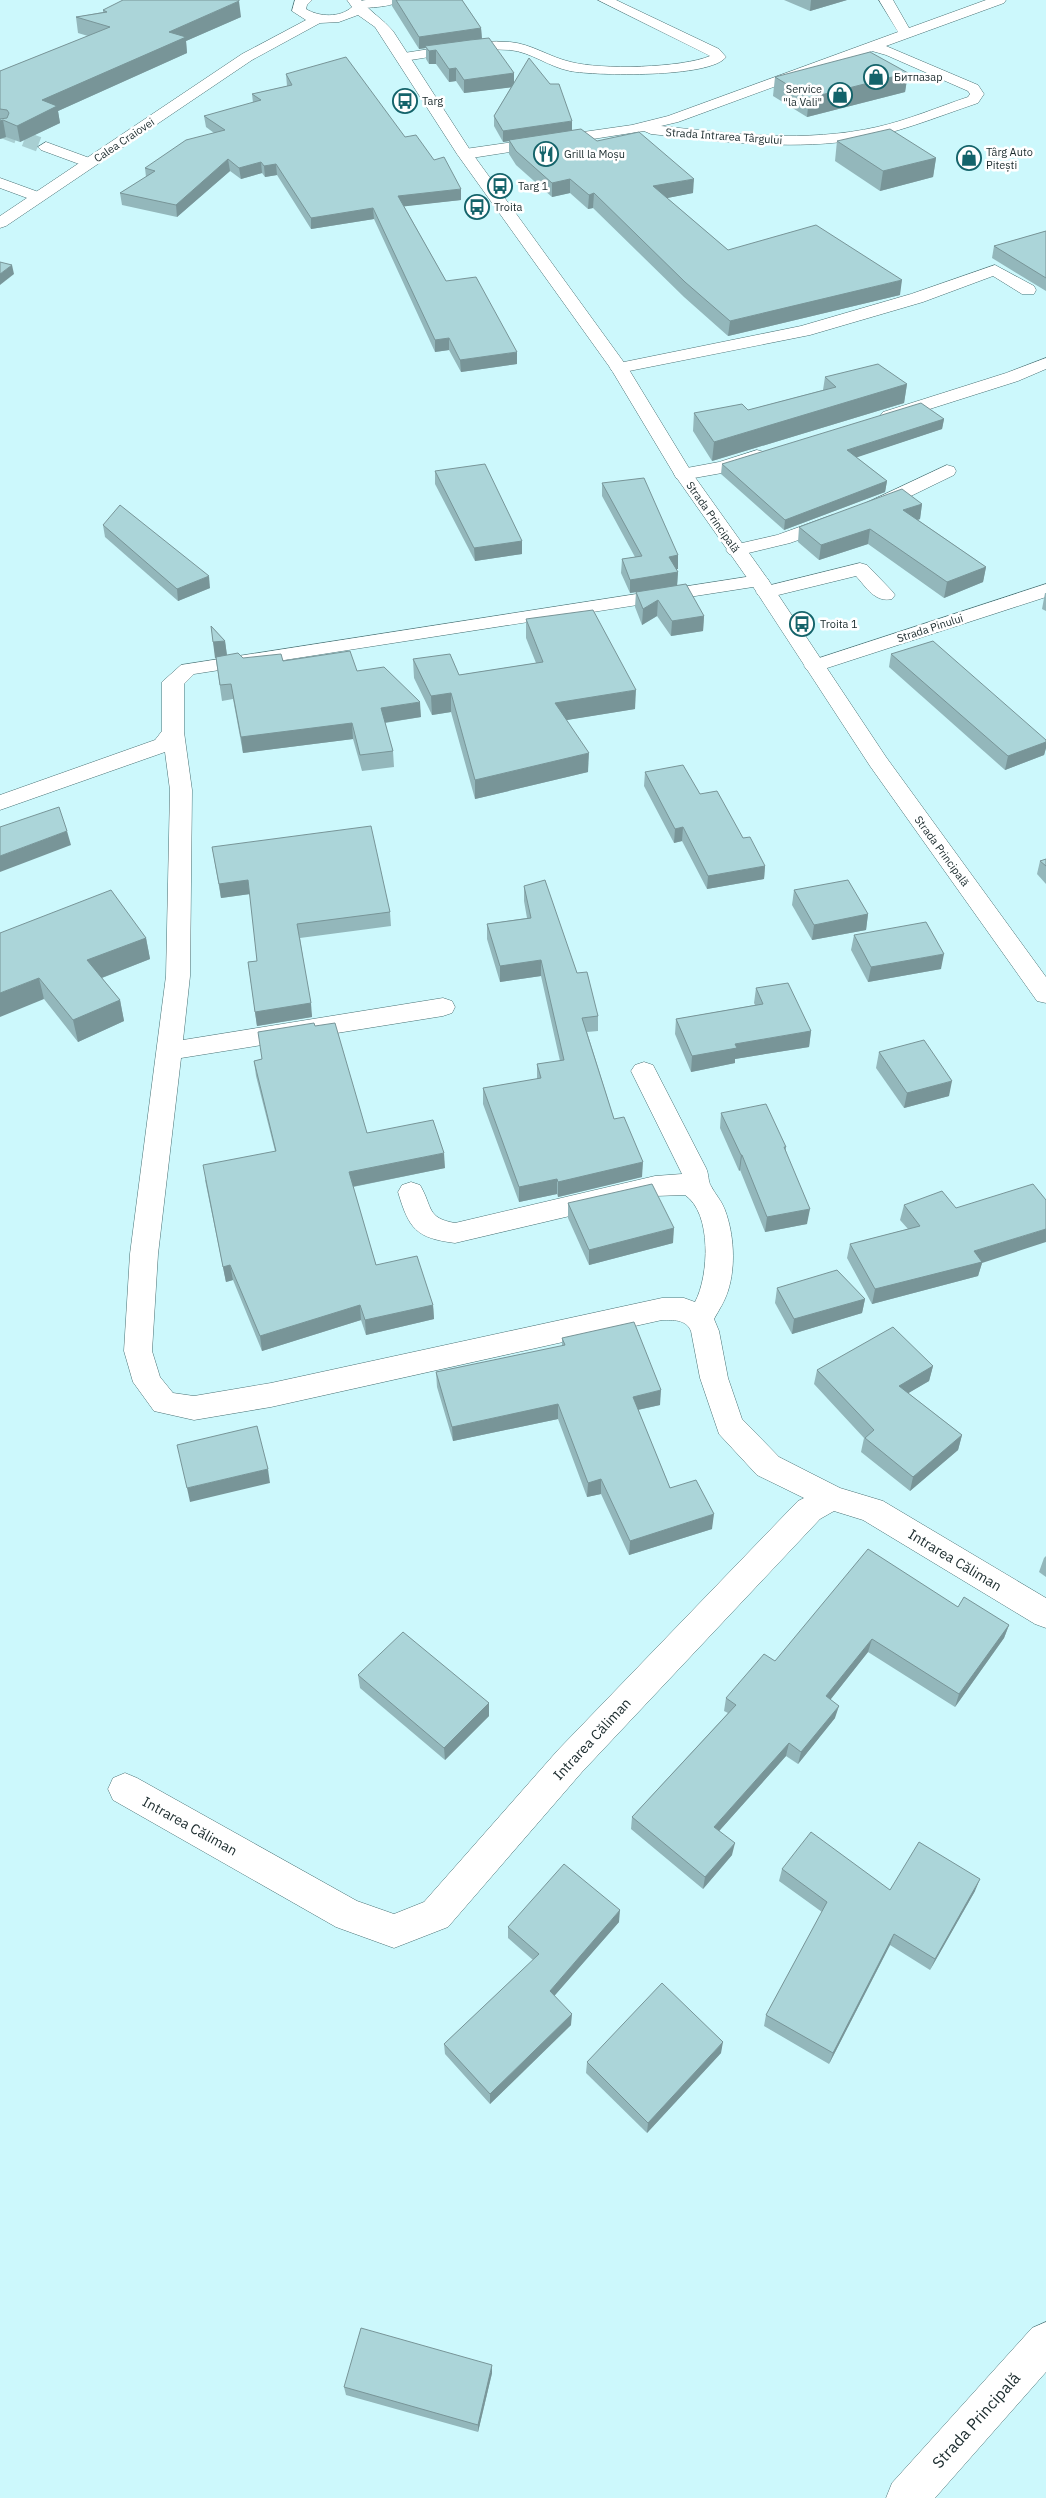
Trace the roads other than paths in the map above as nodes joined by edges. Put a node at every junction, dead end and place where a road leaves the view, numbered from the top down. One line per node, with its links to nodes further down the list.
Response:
1 (396, 0): 6 (street)
2 (605, 0): 13 (street)
3 (886, 0): 10 (street)
4 (999, 0): 10 (street)
5 (301, 3): 7 (street); 12 (street, Calea Craiovei)
6 (357, 3): 8 (street); 9 (street, Strada Principală)
7 (319, 18): 8 (street); 12 (street, Calea Craiovei)
8 (335, 18): 9 (street)
9 (388, 34): 13 (street, Strada Principală)
10 (906, 35): 11 (street)
11 (873, 47): 14 (street, Strada Intrarea Târgului); 14 (street, Strada Intrarea Târgului)
12 (247, 57): 17 (street, Calea Craiovei)
13 (404, 57): 16 (street, Strada Principală)
14 (632, 128): 16 (street, Strada Intrarea Târgului)
15 (46, 147): 17 (street)
16 (465, 154): 23 (street, Strada Principală)
17 (90, 163): 19 (street, Calea Craiovei)
18 (0, 183): 19 (street)
19 (38, 197): 20 (street, Calea Craiovei)
20 (0, 223)
21 (1028, 290): 23 (street)
22 (1046, 363): 24 (street)
23 (619, 368): 27 (street, Strada Principală)
24 (873, 420)
25 (772, 452): 27 (street)
26 (947, 471): 28 (street)
27 (683, 474): 28 (street, Strada Principală)
28 (736, 550): 29 (street, Strada Principală)
29 (762, 587): 31 (street); 32 (street, Strada Principală); 33 (street)
30 (1046, 590): 32 (street, Strada Pinului)
31 (884, 596)
32 (814, 666): 35 (street, Strada Principală)
33 (173, 732): 34 (street); 37 (street)
34 (0, 803)
35 (1046, 995)
36 (443, 1007): 37 (street)
37 (168, 1051): 41 (street)
38 (644, 1071): 39 (street)
39 (696, 1188): 40 (street); 41 (street)
40 (411, 1192)
41 (700, 1319): 42 (street)
42 (832, 1498): 43 (street, Intrarea Căliman); 44 (street, Intrarea Căliman)
43 (1046, 1614)
44 (125, 1789)
45 (1046, 2342): 46 (street, Strada Principală)
46 (907, 2498)

